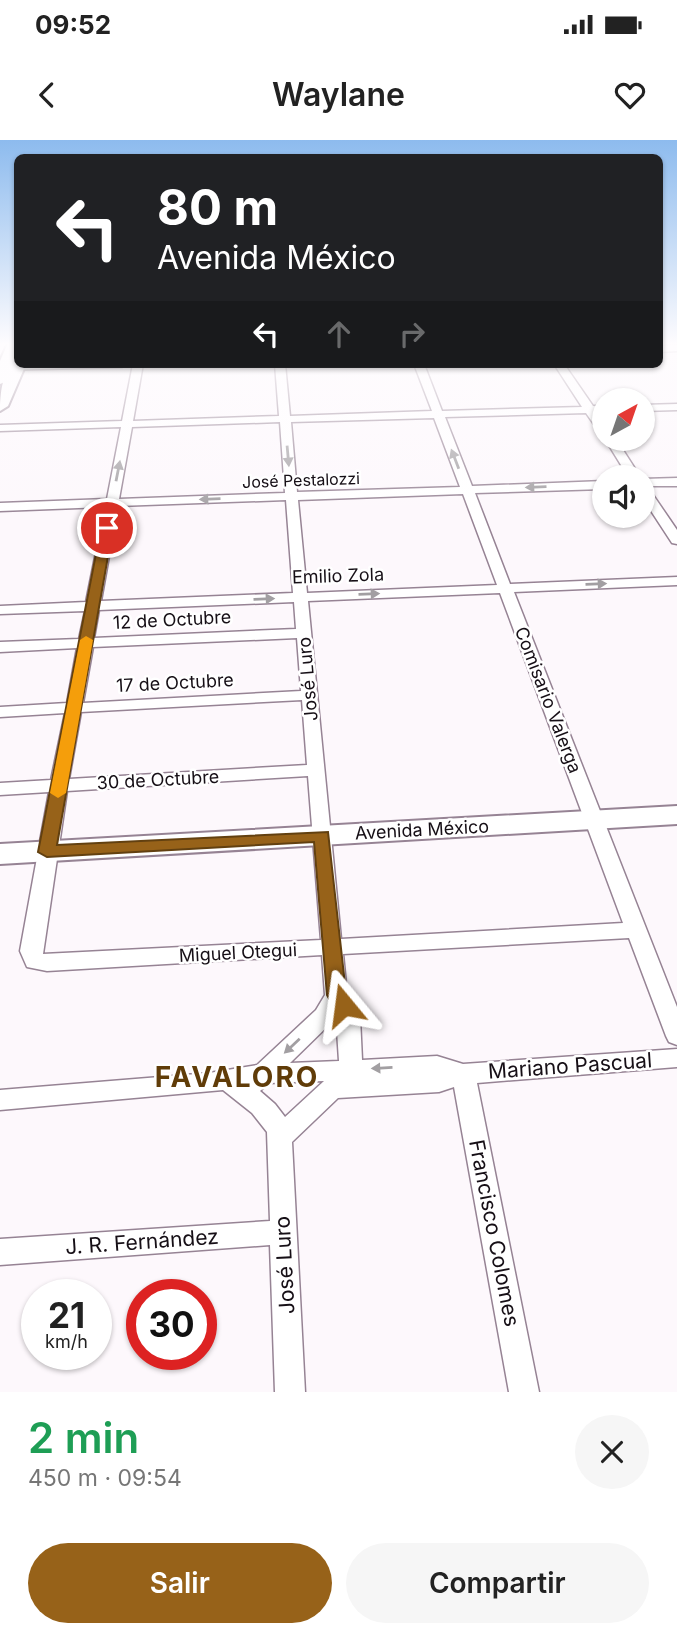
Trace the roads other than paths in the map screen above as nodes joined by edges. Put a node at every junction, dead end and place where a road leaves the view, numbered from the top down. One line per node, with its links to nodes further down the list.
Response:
1 (131, 401): 11 (street)
2 (283, 401): 10 (street, José Luro)
3 (433, 401): 9 (street, Comisario Valerga)
4 (584, 401): 7 (street)
5 (677, 407): 6 (street)
6 (655, 408)
7 (590, 410): 8 (street); 9 (street)
8 (592, 413)
9 (438, 414): 10 (street); 16 (street, Comisario Valerga, one-way to 9)
10 (285, 419): 11 (street); 17 (street, José Luro, one-way to 17)
11 (127, 424): 12 (street); 18 (street, one-way to 11)
12 (0, 428)
13 (677, 482): 15 (street)
14 (592, 485): 16 (street, José Pestalozzi, one-way to 16)
15 (655, 485)
16 (467, 490): 17 (street, José Pestalozzi); 23 (street, Comisario Valerga)
17 (292, 496): 18 (street, José Pestalozzi, one-way to 18); 24 (street, José Luro)
18 (112, 503): 20 (street, José Pestalozzi); 25 (street)
19 (655, 506): 21 (street)
20 (0, 507)
21 (677, 540)
22 (677, 581): 23 (street, Emilio Zola, one-way to 22)
23 (505, 588): 24 (street, Emilio Zola, one-way to 23); 37 (street, Comisario Valerga)
24 (301, 597): 25 (street, Emilio Zola, one-way to 24); 27 (street, José Luro)
25 (93, 606): 26 (street, Emilio Zola); 28 (street)
26 (0, 610)
27 (304, 633): 28 (street, 12 de Octubre); 30 (street, José Luro)
28 (86, 643): 29 (street, 12 de Octubre); 31 (street)
29 (0, 647)
30 (310, 695): 31 (street, 17 de Octubre); 33 (street, José Luro)
31 (74, 708): 32 (street, 17 de Octubre); 34 (street)
32 (0, 712)
33 (316, 771): 34 (street, 30 de Octubre); 38 (street, José Luro)
34 (59, 785): 35 (street, 30 de Octubre); 39 (street)
35 (0, 789)
36 (677, 815): 37 (main road, Avenida México)
37 (594, 820): 38 (main road, Avenida México); 41 (street, Comisario Valerga)
38 (322, 836): 39 (main road, Avenida México); 42 (street, José Luro)
39 (47, 852): 40 (main road, Avenida México); 42 (street, Miguel Otegui)
40 (0, 854)
41 (636, 930): 42 (street, Miguel Otegui); 44 (street, Comisario Valerga)
42 (332, 947): 43 (street, José Luro)
43 (337, 995): 46 (street, José Luro); 48 (street, one-way to 48)
44 (677, 1036)
45 (677, 1058): 47 (street, Mariano Pascual)
46 (349, 1070): 47 (street, Mariano Pascual, one-way to 46); 48 (street, Mariano Pascual); 50 (street)
47 (463, 1073): 50 (street, Mariano Pascual); 57 (street, Francisco Colomes)
48 (261, 1074): 49 (street, Mariano Pascual); 51 (street)
49 (209, 1083): 51 (street, Mariano Pascual); 52 (street, Mariano Pascual)
50 (332, 1088): 53 (street)
51 (243, 1093): 53 (street, José Luro)
52 (0, 1100)
53 (279, 1138): 54 (street, José Luro)
54 (284, 1231): 55 (street, J. R. Fernández); 56 (street, José Luro)
55 (0, 1252)
56 (290, 1392)
57 (524, 1392)

